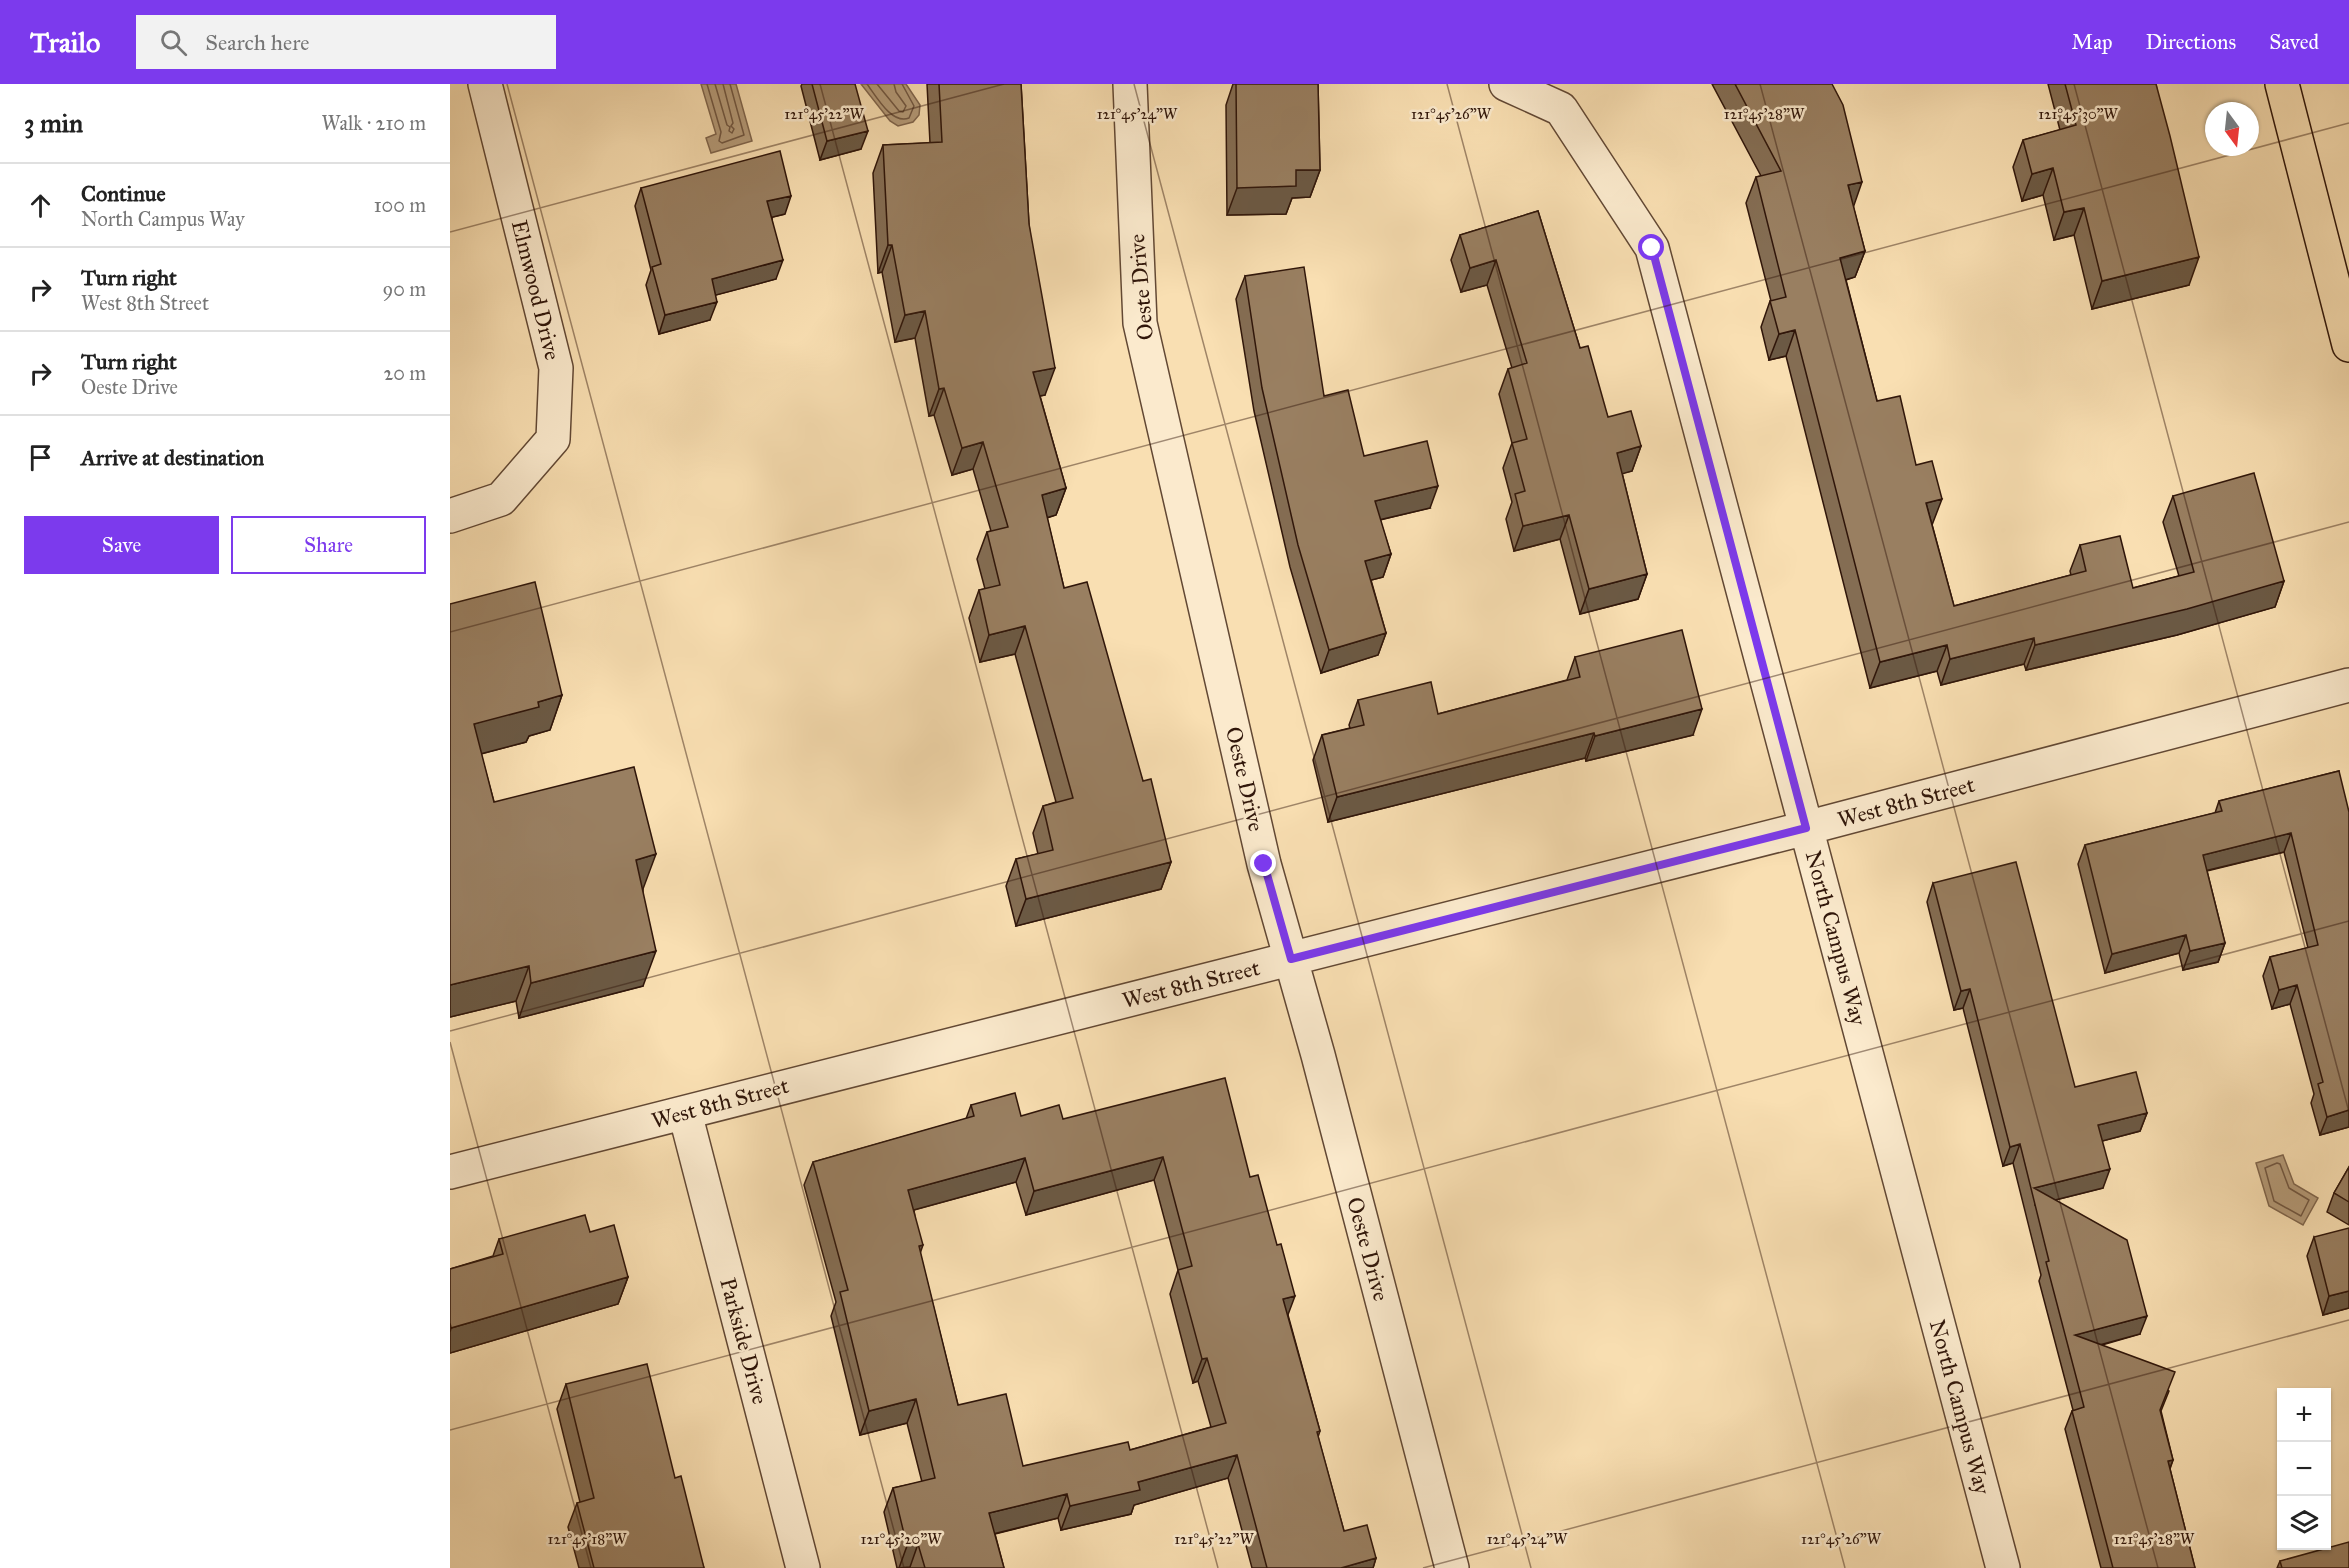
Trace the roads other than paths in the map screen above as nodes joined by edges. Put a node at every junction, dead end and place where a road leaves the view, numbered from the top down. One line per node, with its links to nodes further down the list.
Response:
1 (485, 84): 6 (street, Elmwood Drive)
2 (1130, 84): 9 (street, Oeste Drive)
3 (1506, 84): 8 (street, North Campus Way)
4 (2282, 84): 5 (main road)
5 (2349, 345)
6 (450, 516)
7 (2349, 686): 8 (street, West 8th Street)
8 (1806, 828): 9 (street, West 8th Street); 14 (street, North Campus Way)
9 (1291, 959): 10 (street, West 8th Street); 13 (street, Oeste Drive)
10 (685, 1113): 11 (street, West 8th Street); 12 (street, Parkside Drive)
11 (450, 1172)
12 (803, 1568)
13 (1452, 1568)
14 (2003, 1568)

